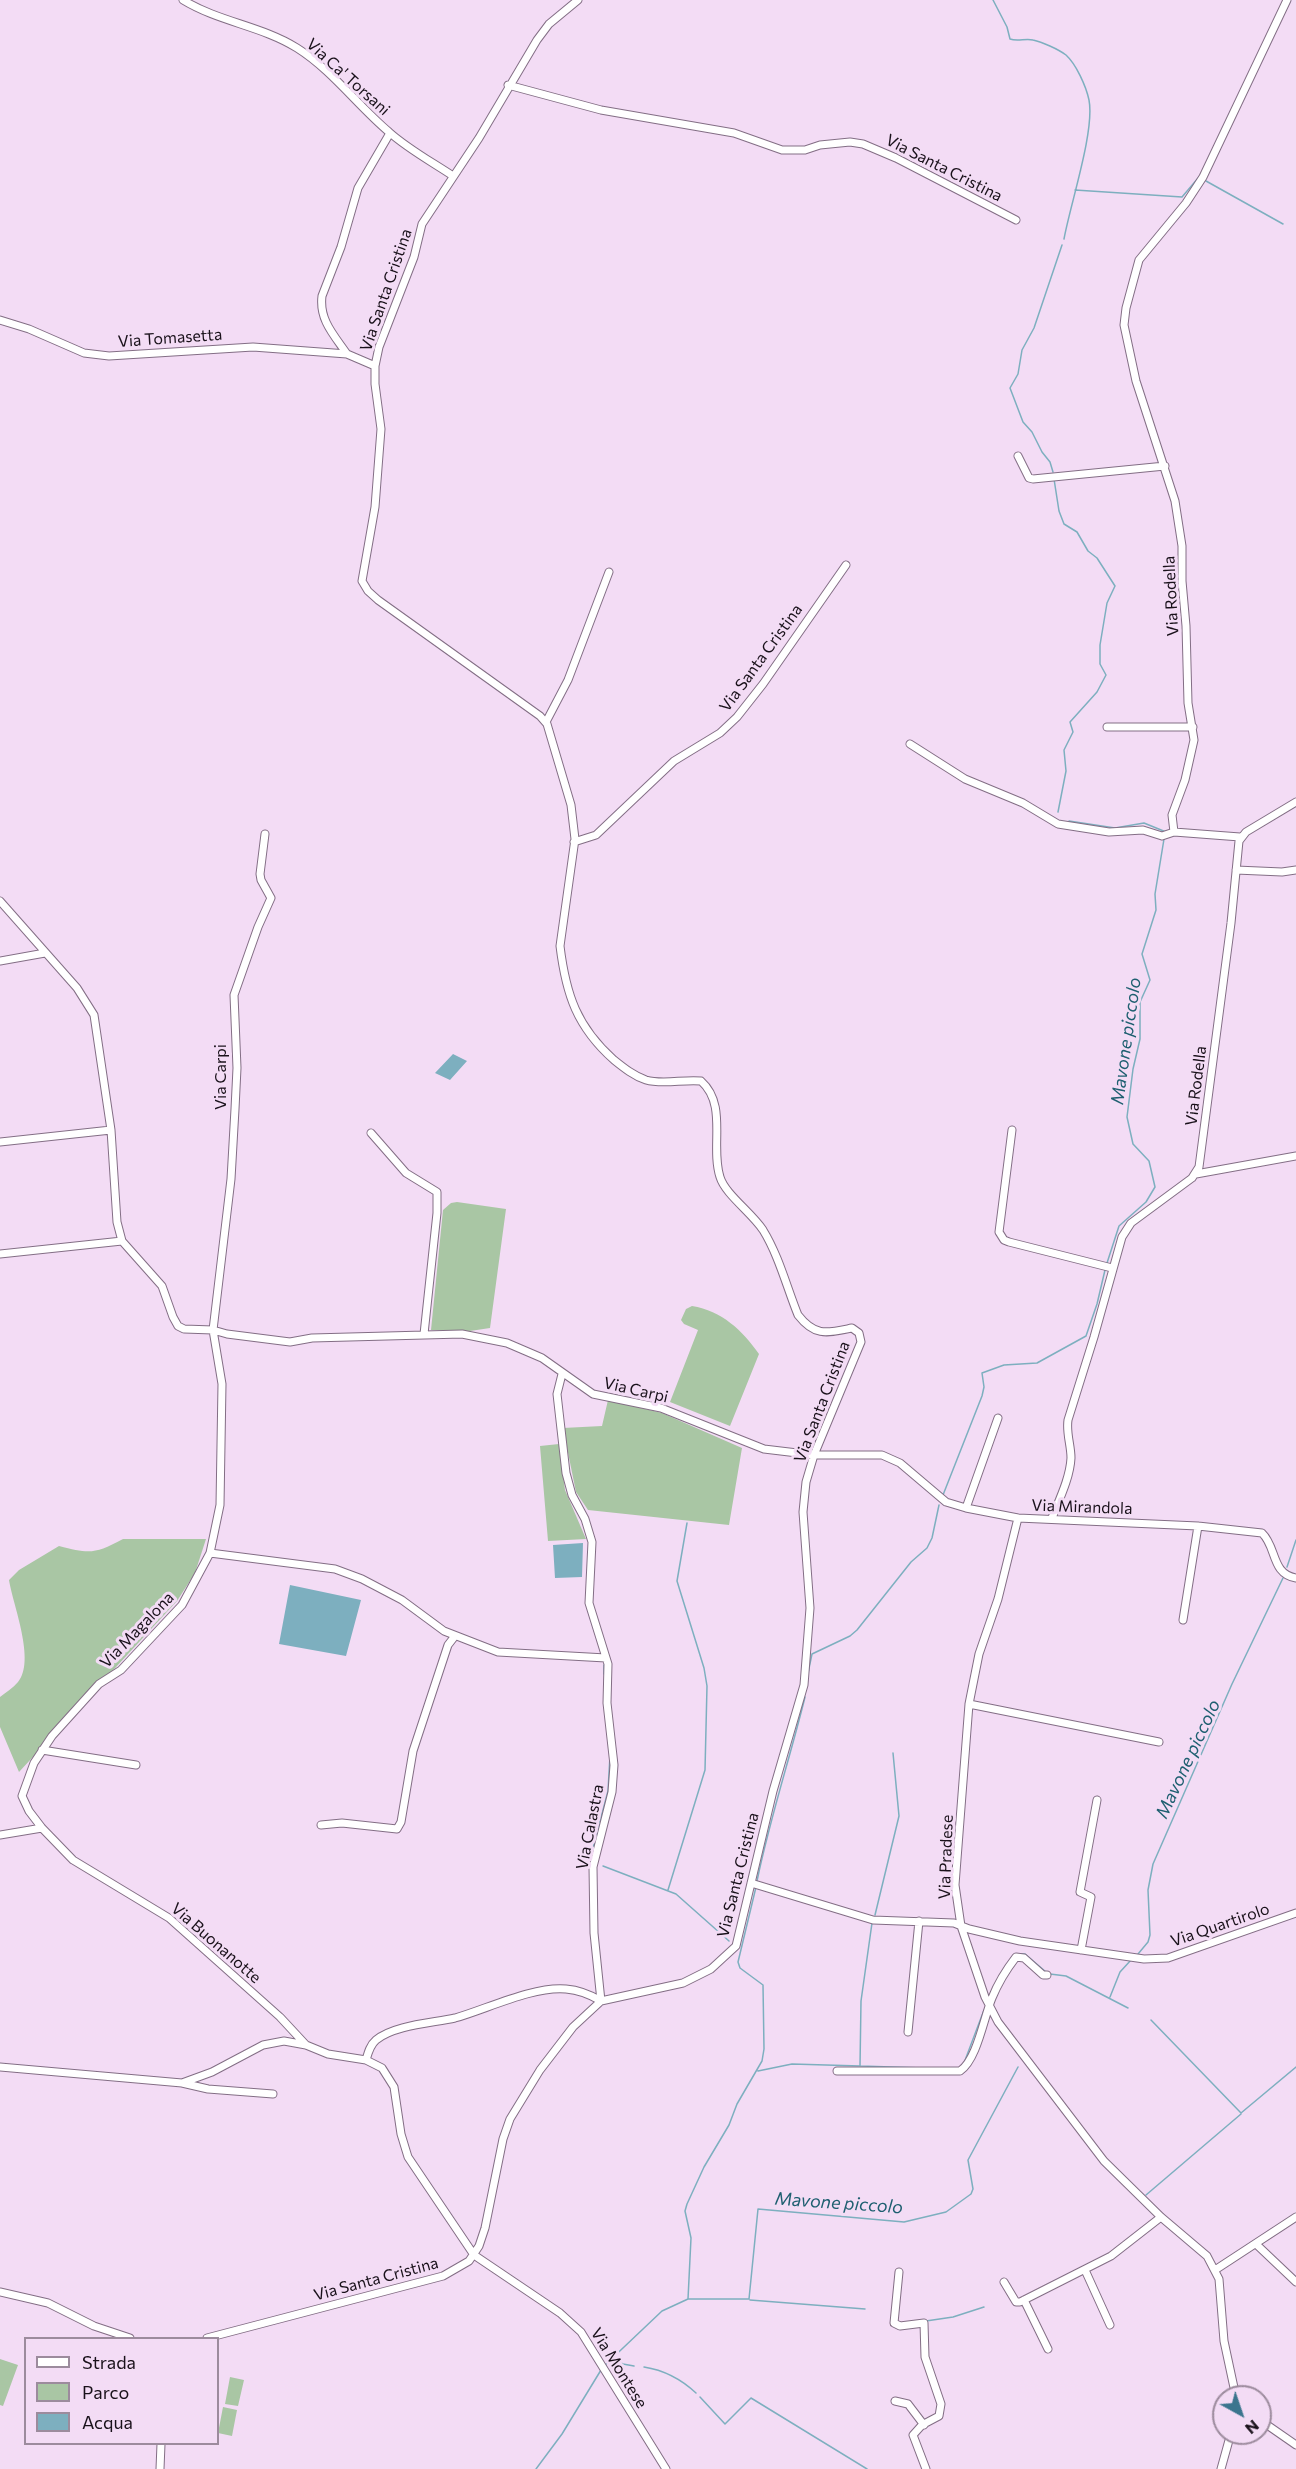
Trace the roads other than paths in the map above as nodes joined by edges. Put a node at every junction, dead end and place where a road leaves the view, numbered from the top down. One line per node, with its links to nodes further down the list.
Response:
1 (183, 0): 5 (street, Via Ca' Torsani)
2 (578, 0): 4 (street, Via Santa Cristina)
3 (1287, 0): 12 (street, Via Rodella)
4 (508, 85): 6 (street, Via Santa Cristina); 7 (street, Via Santa Cristina)
5 (390, 133): 6 (street, Via Ca' Torsani); 9 (street)
6 (453, 176): 10 (street, Via Santa Cristina)
7 (1016, 220)
8 (0, 320): 9 (street, Via Tomasetta)
9 (347, 354): 10 (street, Via Tomasetta)
10 (375, 366): 15 (street, Via Santa Cristina)
11 (1018, 456): 12 (street)
12 (1165, 465): 17 (street, Via Rodella)
13 (846, 565): 23 (street, Via Santa Cristina)
14 (609, 572): 15 (street)
15 (546, 722): 23 (street, Via Santa Cristina)
16 (1107, 727): 17 (street)
17 (1192, 727): 20 (street, Via Rodella)
18 (910, 744): 20 (street)
19 (1296, 802): 22 (street)
20 (1174, 832): 22 (street)
21 (265, 834): 38 (street, Via Carpi)
22 (1240, 837): 24 (street, Via Rodella)
23 (574, 842): 42 (street, Via Santa Cristina)
24 (1236, 870): 25 (street); 34 (street, Via Rodella)
25 (1296, 870)
26 (0, 901): 27 (street, Via Carpi)
27 (45, 953): 28 (street); 29 (street, Via Carpi)
28 (0, 961)
29 (111, 1130): 32 (street); 35 (street, Via Carpi)
30 (1012, 1130): 37 (street)
31 (371, 1133): 39 (street)
32 (0, 1142)
33 (1296, 1156): 34 (street)
34 (1196, 1174): 37 (street)
35 (122, 1240): 36 (street); 38 (street, Via Carpi)
36 (0, 1254)
37 (1112, 1268): 45 (street)
38 (213, 1330): 39 (street, Via Carpi); 47 (street, Via Magalona)
39 (424, 1334): 40 (street, Via Carpi)
40 (562, 1374): 42 (street, Via Carpi); 51 (street, Via Calastra)
41 (998, 1418): 43 (street)
42 (814, 1455): 43 (street, Via Mirandola); 61 (street, Via Santa Cristina)
43 (966, 1508): 44 (street, Via Mirandola)
44 (1018, 1518): 45 (street, Via Mirandola); 52 (street, Via Pradese)
45 (1052, 1518): 46 (street, Via Mirandola)
46 (1198, 1526): 48 (street, Via Mirandola); 49 (street)
47 (210, 1553): 50 (street); 54 (street, Via Magalona)
48 (1296, 1578)
49 (1183, 1620)
50 (455, 1635): 51 (street); 58 (street)
51 (606, 1658): 67 (street, Via Calastra)
52 (969, 1704): 53 (street); 64 (street, Via Pradese)
53 (1159, 1742)
54 (42, 1750): 55 (street); 56 (street, Via Magalona)
55 (136, 1765)
56 (22, 1796): 59 (street, Via Buonanotte)
57 (1097, 1800): 65 (street)
58 (321, 1825)
59 (42, 1828): 60 (street); 70 (street, Via Buonanotte)
60 (0, 1835)
61 (751, 1883): 63 (street, Via Quartirolo); 67 (street, Via Santa Cristina)
62 (1296, 1913): 65 (street, Via Quartirolo)
63 (919, 1921): 64 (street, Via Quartirolo); 69 (street)
64 (961, 1926): 65 (street, Via Quartirolo); 68 (street, Via Pradese)
65 (1081, 1950)
66 (1047, 1975): 68 (street)
67 (601, 2001): 71 (street); 79 (street)
68 (988, 2007): 73 (street); 76 (street, Via Pradese)
69 (908, 2032)
70 (306, 2045): 71 (street); 74 (street)
71 (366, 2061): 79 (street)
72 (0, 2067): 74 (street)
73 (837, 2071)
74 (182, 2083): 75 (street)
75 (273, 2094)
76 (1161, 2217): 80 (street); 81 (street, Via Pradese)
77 (1296, 2217): 78 (street)
78 (1257, 2244): 81 (street); 84 (street)
79 (474, 2255): 89 (street, Via Santa Cristina); 99 (street, Via Montese)
80 (1085, 2270): 86 (street); 87 (street)
81 (1215, 2270): 91 (street, Via Pradese)
82 (899, 2272): 93 (street)
83 (1004, 2282): 86 (street)
84 (1296, 2282)
85 (0, 2292): 88 (street)
86 (1024, 2300): 90 (street)
87 (1110, 2325)
88 (127, 2337)
89 (211, 2337)
90 (1048, 2349)
91 (1233, 2385)
92 (895, 2401): 93 (street)
93 (924, 2425): 100 (street)
94 (1272, 2428): 97 (street)
95 (161, 2445): 98 (street)
96 (1228, 2445): 101 (street)
97 (1296, 2445)
98 (160, 2469)
99 (666, 2469)
100 (926, 2469)
101 (1221, 2469)

